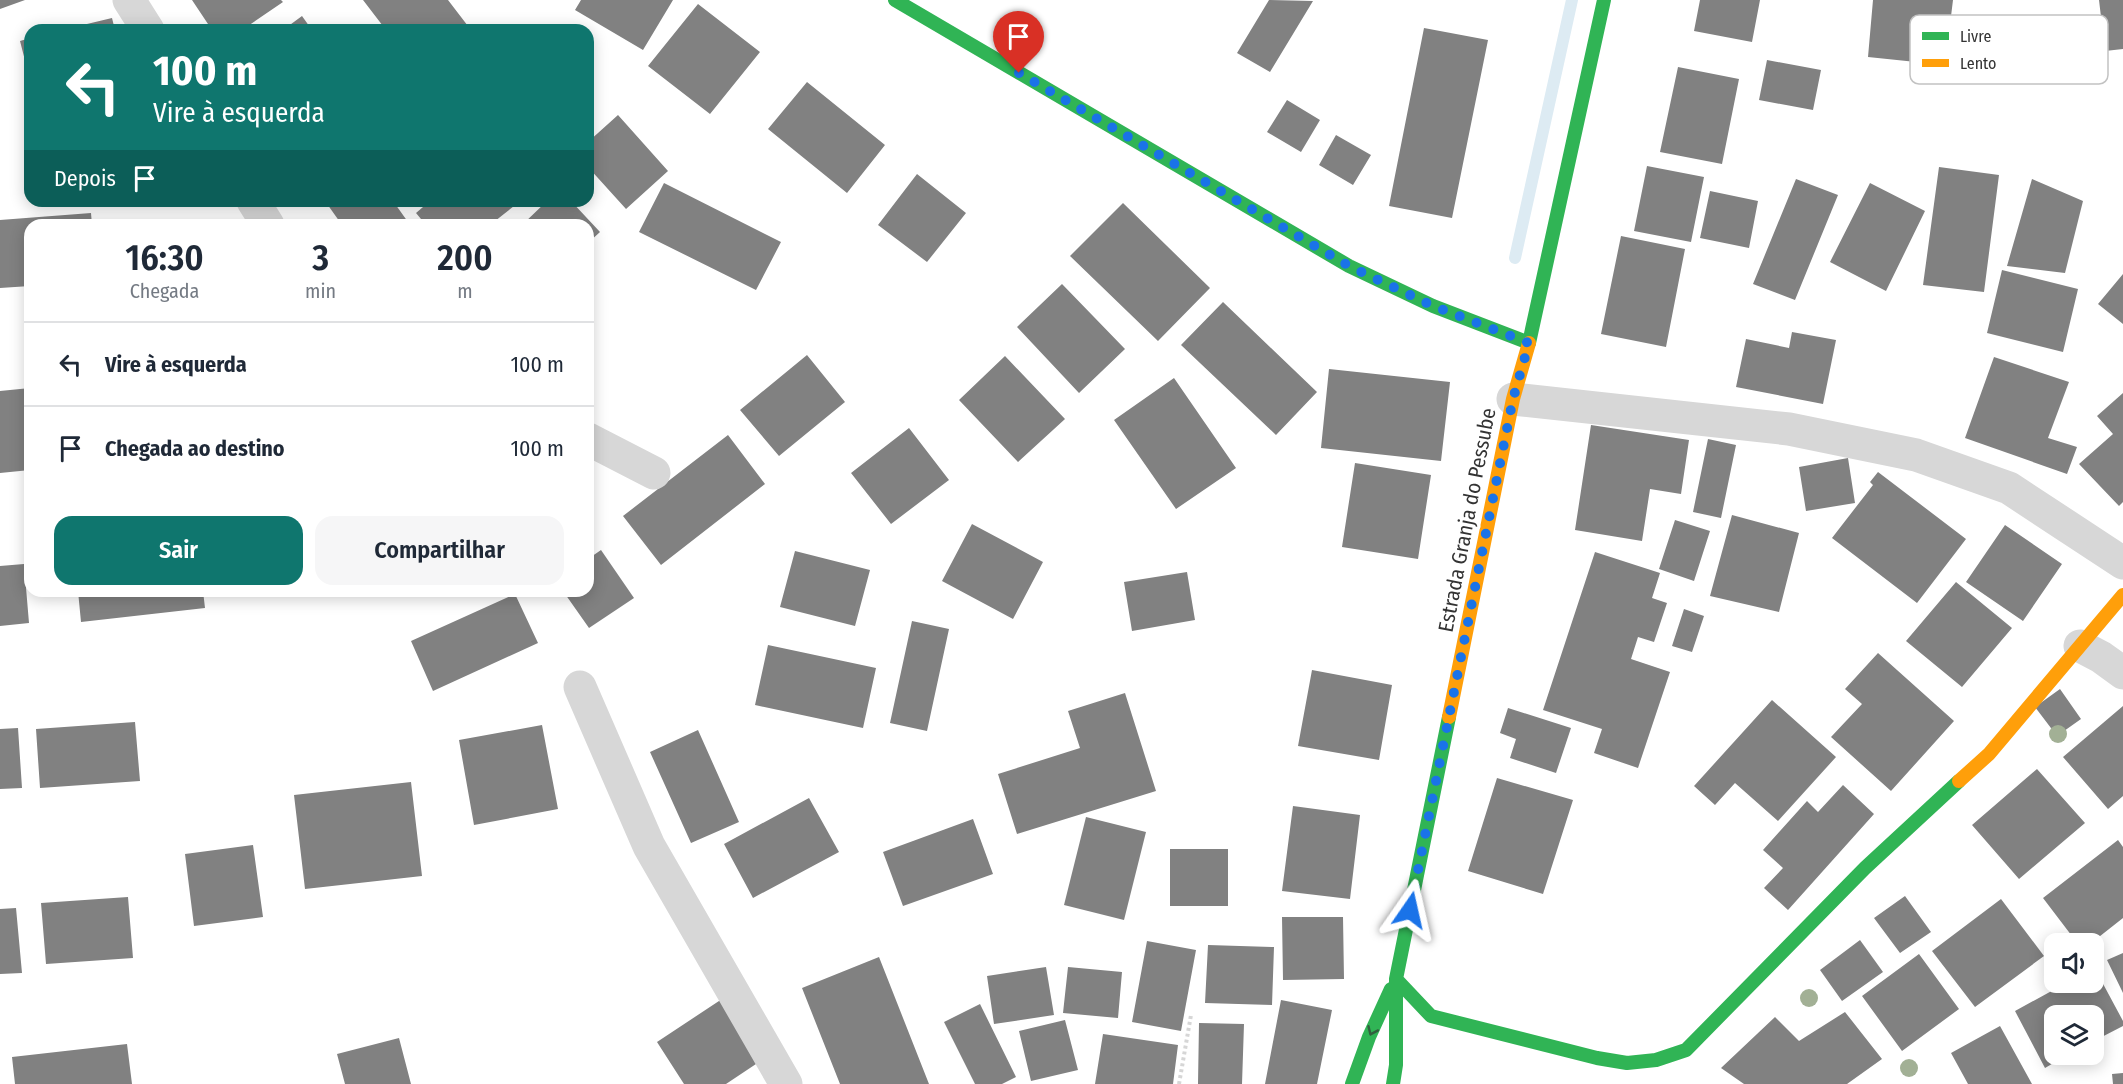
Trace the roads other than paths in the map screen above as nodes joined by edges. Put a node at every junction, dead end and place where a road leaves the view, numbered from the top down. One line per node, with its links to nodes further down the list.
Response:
1 (129, 0): 4 (street)
2 (895, 0): 5 (street)
3 (1604, 0): 5 (street, Estrada Granja do Pessube)
4 (144, 24)
5 (1529, 343): 6 (street, Estrada Granja do Pessube)
6 (1513, 399): 9 (street); 14 (street, Estrada Granja do Pessube)
7 (594, 442): 8 (street)
8 (654, 473)
9 (2123, 562)
10 (2123, 595): 11 (street)
11 (2080, 646): 12 (street); 14 (street)
12 (2123, 673)
13 (580, 687): 15 (street)
14 (1396, 979): 16 (street, Estrada Granja do Pessube, one-way to 16); 17 (street, Estrada Granja do Pessube)
15 (786, 1084)
16 (1352, 1084)
17 (1393, 1084)

